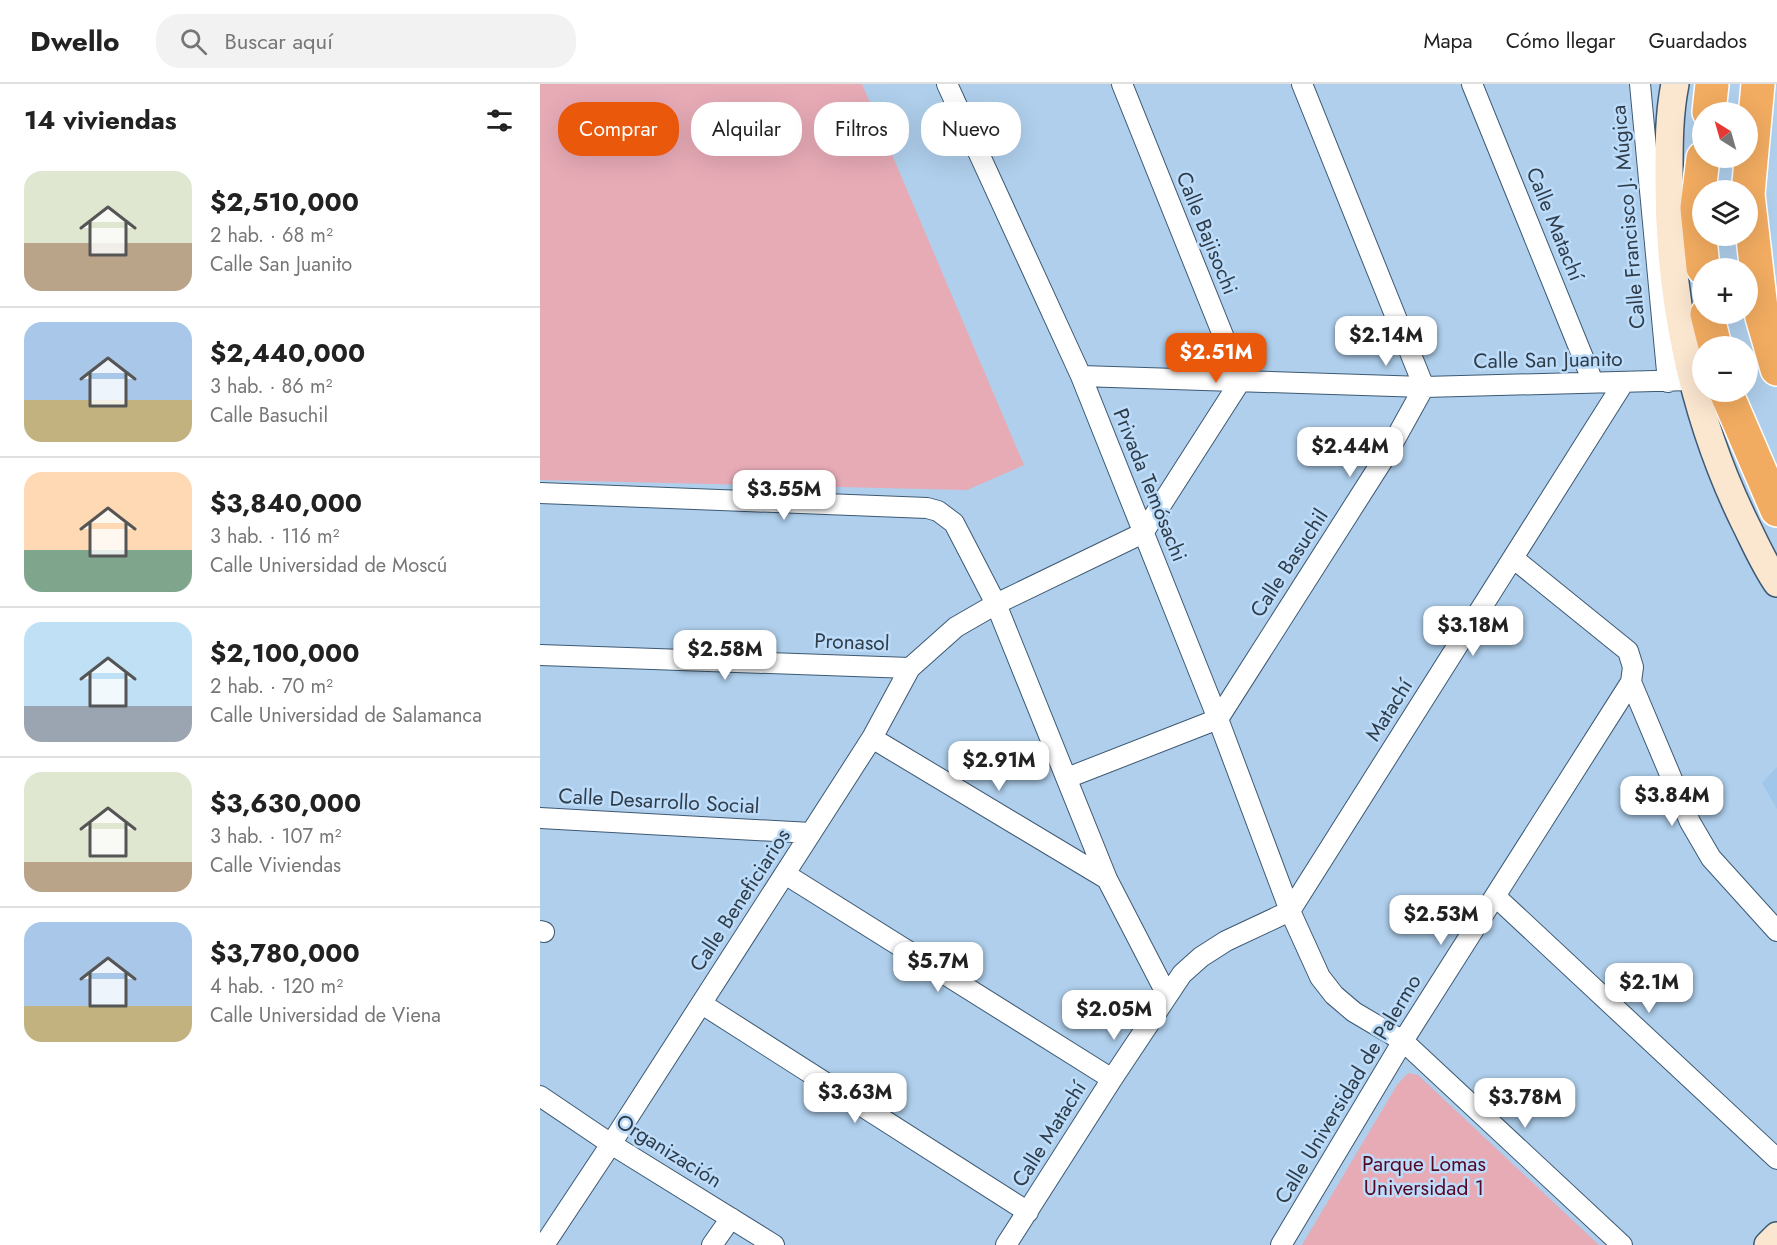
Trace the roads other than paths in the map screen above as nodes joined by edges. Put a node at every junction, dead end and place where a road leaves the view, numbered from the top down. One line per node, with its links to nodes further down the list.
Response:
1 (947, 84): 13 (street, Privada Temósachi)
2 (1122, 84): 14 (street, Calle Bajisochi)
3 (1302, 84): 18 (street)
4 (1472, 84): 16 (street, Calle Matachí)
5 (1640, 84): 15 (street, Calle Francisco J. Múgica)
6 (1675, 84): 15 (main road)
7 (1712, 84): 9 (highway)
8 (1758, 84): 12 (highway)
9 (1709, 102)
10 (1702, 168): 11 (highway)
11 (1702, 258)
12 (1777, 369)
13 (1081, 376): 14 (street, Calle San Juanito); 22 (street, Privada Temósachi)
14 (1241, 380): 18 (street, Calle San Juanito); 22 (street)
15 (1680, 381): 17 (street, Calle San Juanito); 24 (main road)
16 (1593, 382): 17 (street, Calle San Juanito); 18 (street, Calle San Juanito)
17 (1624, 382): 23 (street, Matachí)
18 (1424, 387): 29 (street, Calle Basuchil)
19 (1730, 402): 21 (highway)
20 (540, 493): 25 (street)
21 (1777, 510)
22 (1143, 533): 25 (street); 29 (street, Privada Temósachi)
23 (1513, 558): 28 (street); 37 (street, Matachí)
24 (1777, 583)
25 (996, 604): 27 (street, Calle Beneficiarios); 31 (street)
26 (540, 655): 27 (street, Pronasol)
27 (910, 668): 30 (street, Calle Beneficiarios)
28 (1631, 682): 36 (street, Calle Universidad de Palermo); 38 (street)
29 (1218, 719): 31 (street); 37 (street, Privada Temósachi)
30 (872, 738): 33 (street, Calle Beneficiarios); 35 (street)
31 (1067, 778): 35 (street)
32 (540, 818): 33 (street, Calle Desarrollo Social)
33 (811, 833): 34 (street, Calle Beneficiarios)
34 (785, 874): 40 (street, Calle Beneficiarios); 42 (street)
35 (1107, 879): 39 (street)
36 (1495, 896): 41 (street, Calle Universidad de Palermo); 45 (street)
37 (1290, 911): 39 (street, Calle Matachí); 41 (street, Privada Temósachi)
38 (1777, 931)
39 (1167, 995): 42 (street, Calle Matachí)
40 (702, 1004): 44 (street, Calle Beneficiarios); 46 (street)
41 (1403, 1041): 53 (street, Calle Universidad de Palermo); 54 (street, Privada Temósachi)
42 (1112, 1079): 46 (street, Calle Matachí)
43 (540, 1096): 44 (street, Organización)
44 (611, 1144): 47 (street, Organización); 49 (street, Calle Beneficiarios)
45 (1777, 1159)
46 (1028, 1212): 52 (street, Calle Matachí)
47 (731, 1218): 50 (street); 51 (street, Organización)
48 (1777, 1236): 55 (main road)
49 (544, 1245)
50 (712, 1245)
51 (774, 1245)
52 (1006, 1245)
53 (1281, 1245)
54 (1622, 1245)
55 (1768, 1245)

